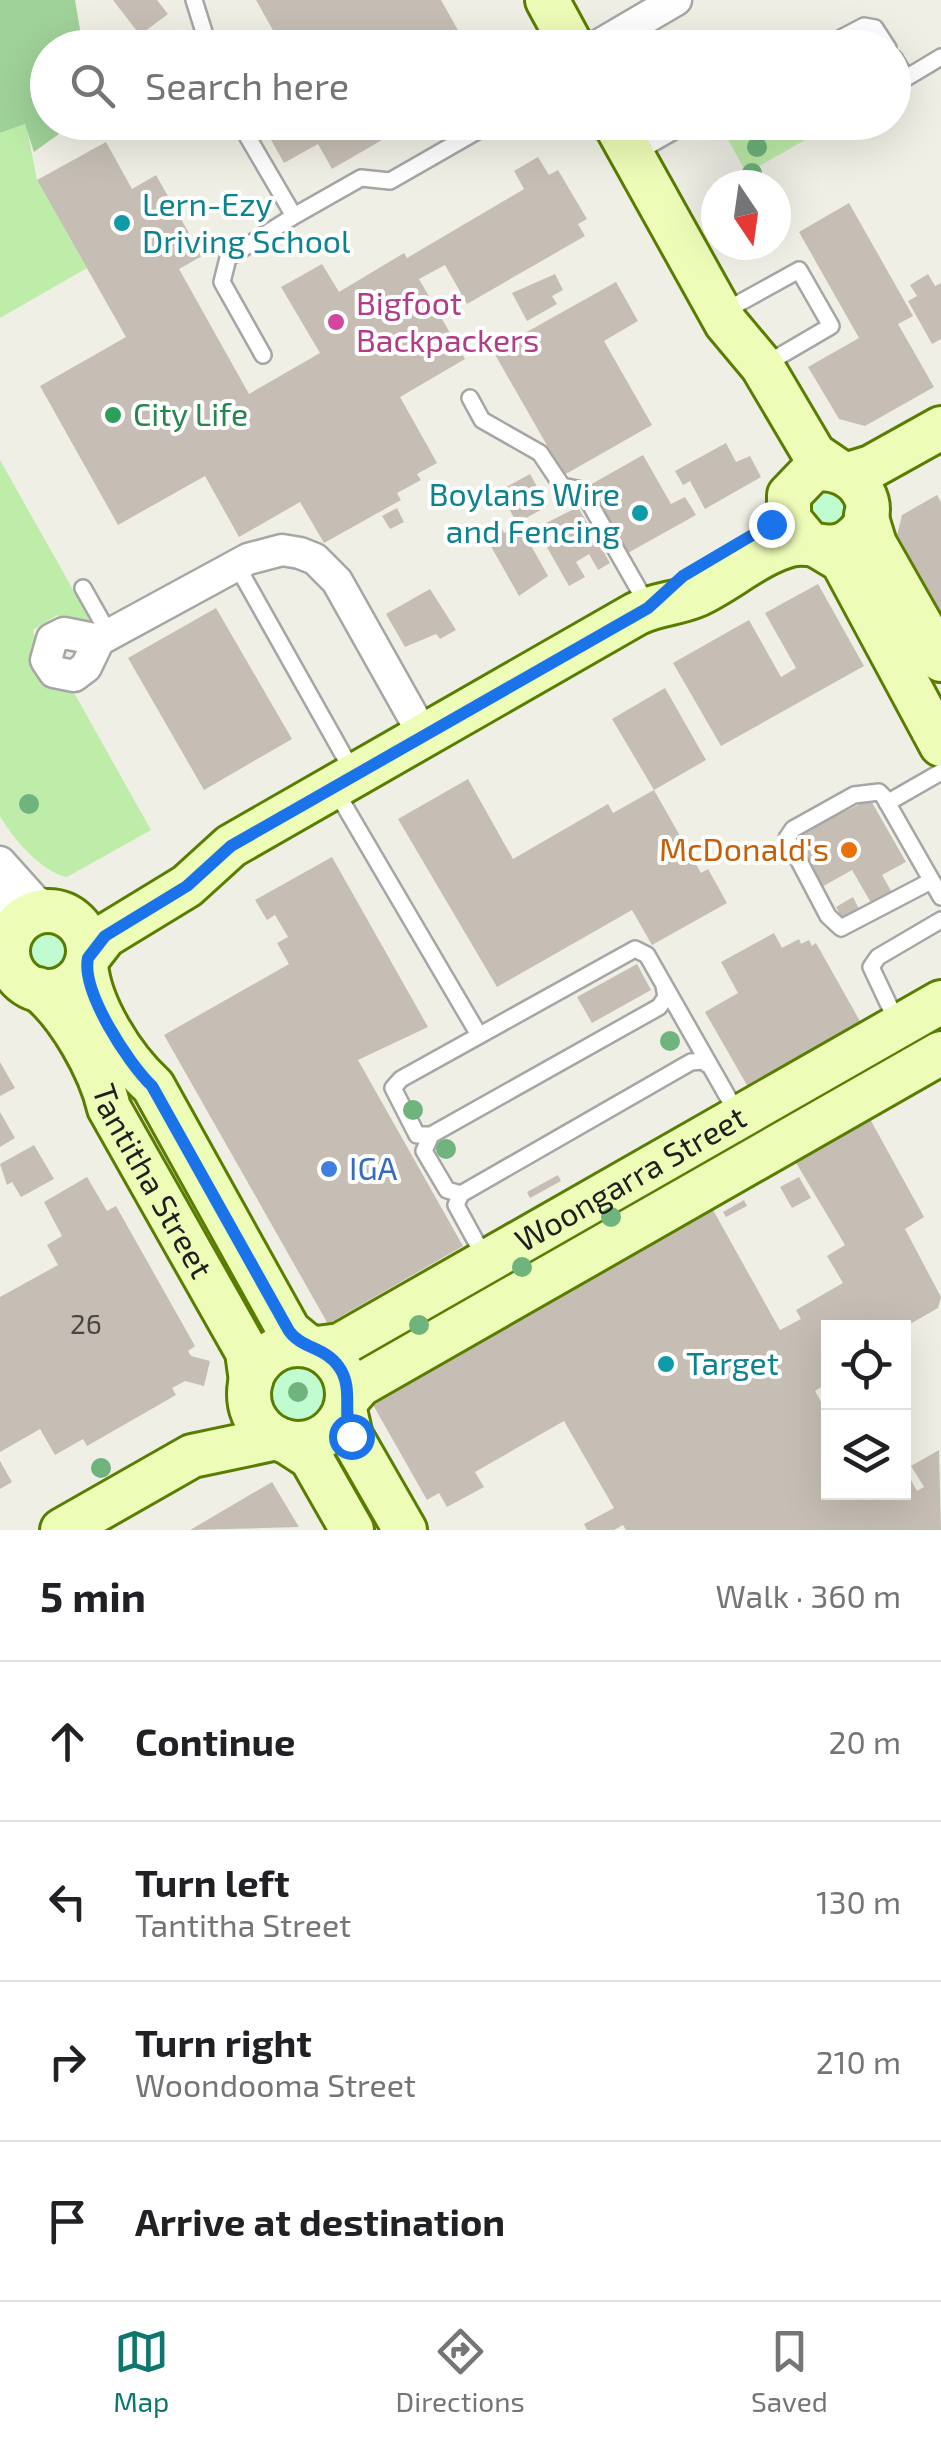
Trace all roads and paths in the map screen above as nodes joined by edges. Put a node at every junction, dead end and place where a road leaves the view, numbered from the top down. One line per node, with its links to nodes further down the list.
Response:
1 (194, 0): 4 (lane)
2 (546, 0): 5 (street)
3 (676, 0): 6 (street)
4 (203, 30)
5 (563, 30)
6 (625, 30)
7 (941, 58): 8 (lane)
8 (911, 75)
9 (250, 140): 12 (lane)
10 (462, 140): 12 (lane)
11 (625, 140): 13 (street)
12 (294, 216): 14 (lane)
13 (723, 318): 15 (street); 15 (lane); 20 (street)
14 (263, 355)
15 (762, 366): 19 (street)
16 (470, 398): 24 (lane)
17 (941, 428): 19 (street)
18 (941, 457): 19 (street)
19 (854, 491): 20 (street); 21 (street); 26 (street)
20 (788, 500): 21 (street); 24 (street)
21 (813, 545): 24 (street); 28 (street)
22 (236, 564): 25 (street); 27 (street); 30 (lane)
23 (83, 588): 25 (lane)
24 (648, 608): 27 (street)
25 (104, 637)
26 (941, 660)
27 (424, 736): 30 (street)
28 (941, 745)
29 (941, 772): 31 (lane)
30 (344, 781): 32 (street); 45 (lane)
31 (887, 802): 35 (lane); 35 (lane)
32 (231, 846): 37 (street); 40 (street)
33 (0, 862): 37 (street)
34 (0, 881): 39 (street)
35 (932, 881): 36 (lane)
36 (941, 897)
37 (60, 914): 39 (street); 40 (street)
38 (941, 920): 44 (lane)
39 (6, 946): 42 (street)
40 (87, 961): 42 (street); 52 (street, Tantitha Street)
41 (664, 986): 45 (lane); 47 (lane); 49 (lane)
42 (23, 990): 53 (street, Tantitha Street)
43 (941, 1002): 44 (street, Woongarra Street)
44 (899, 1026): 48 (street, Woongarra Street)
45 (479, 1036): 49 (lane)
46 (941, 1053): 54 (street, Woongarra Street)
47 (711, 1067): 48 (lane); 50 (lane)
48 (739, 1116): 51 (street, Woongarra Street)
49 (431, 1135): 50 (lane)
50 (461, 1194): 51 (lane)
51 (486, 1260): 52 (street, Woongarra Street)
52 (311, 1346): 53 (street); 54 (street)
53 (250, 1384): 55 (street); 56 (street)
54 (346, 1405): 55 (street); 57 (street)
55 (281, 1439): 56 (street); 59 (street)
56 (192, 1456): 58 (street)
57 (399, 1520): 59 (street)
58 (62, 1530)
59 (354, 1530)

